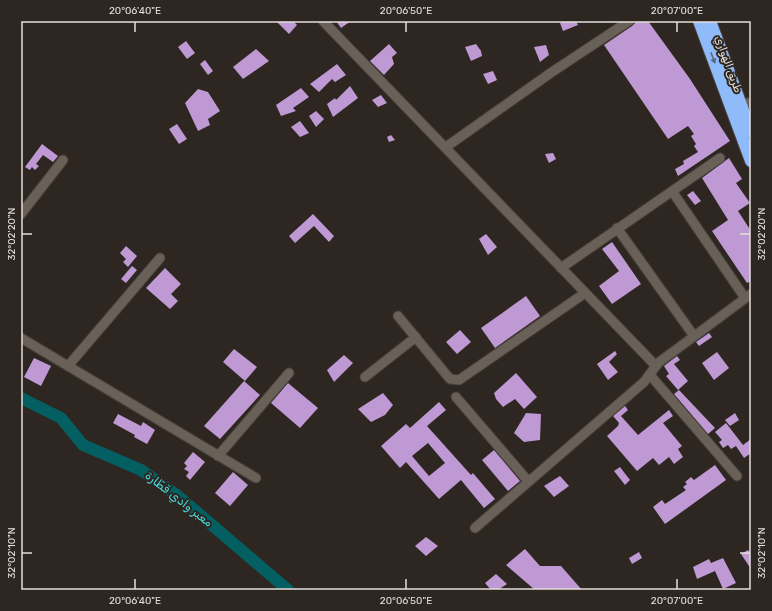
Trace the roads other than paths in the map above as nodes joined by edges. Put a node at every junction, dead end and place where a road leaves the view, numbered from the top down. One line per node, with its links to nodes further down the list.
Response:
1 (323, 21): 7 (street)
2 (629, 21): 7 (street)
3 (699, 21): 10 (highway, طريق الهواري, one-way to 10)
4 (710, 21): 5 (highway, طريق الهواري)
5 (746, 103): 6 (highway, طريق الهواري)
6 (751, 132)
7 (446, 148): 15 (street)
8 (720, 158): 11 (street)
9 (63, 160): 12 (street)
10 (751, 161)
11 (672, 191): 13 (street); 17 (street)
12 (21, 214)
13 (617, 228): 15 (street); 19 (street)
14 (160, 258): 22 (street)
15 (561, 268): 16 (street)
16 (585, 293): 20 (street); 23 (street)
17 (748, 296): 19 (street)
18 (398, 316): 20 (street)
19 (694, 336): 23 (street)
20 (416, 337): 26 (street)
21 (21, 338): 22 (street)
22 (68, 366): 28 (street)
23 (656, 366): 25 (street)
24 (289, 373): 28 (street)
25 (650, 375): 29 (street); 31 (street)
26 (365, 377)
27 (456, 397): 31 (street)
28 (218, 456): 30 (street)
29 (737, 476)
30 (256, 478)
31 (528, 481): 32 (street)
32 (475, 528)

